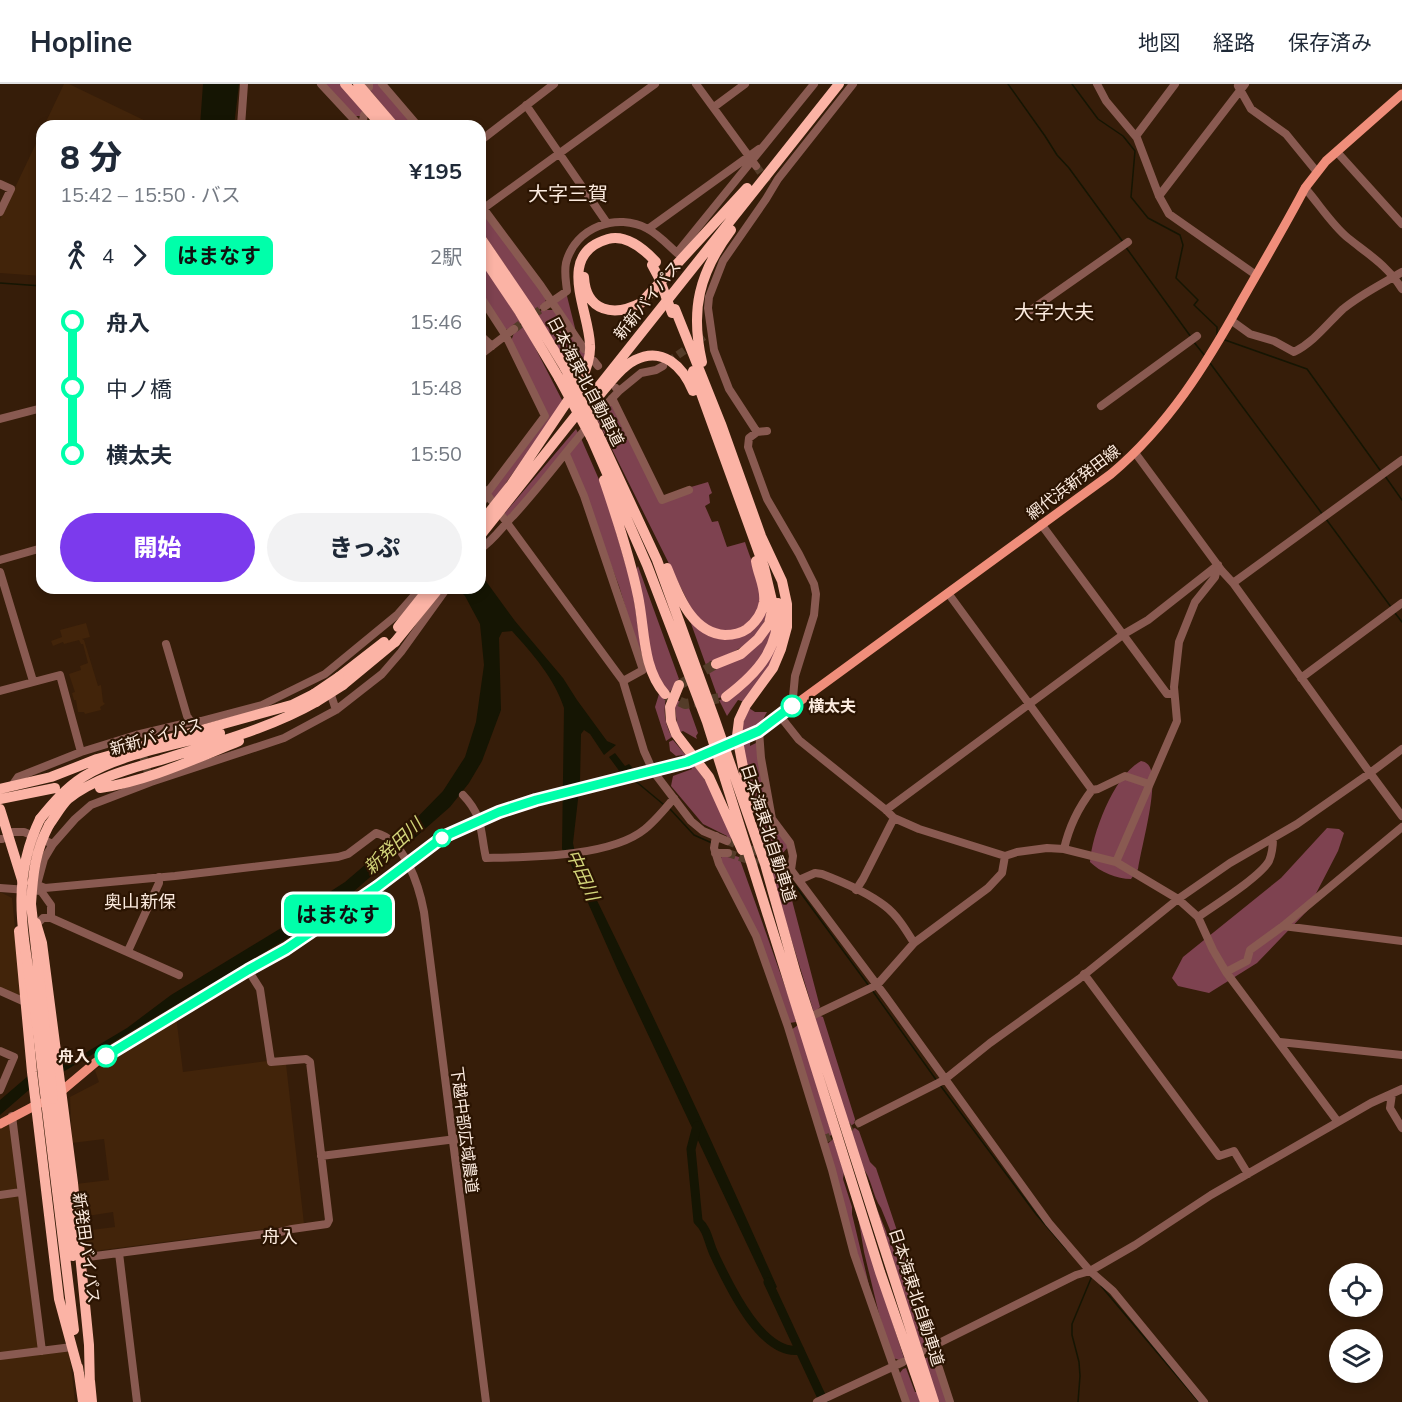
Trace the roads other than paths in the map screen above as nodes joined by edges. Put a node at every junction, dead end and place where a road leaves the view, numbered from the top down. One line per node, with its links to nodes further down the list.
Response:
1 (244, 84): 21 (street)
2 (321, 84): 22 (street)
3 (345, 84): 24 (highway)
4 (358, 84): 25 (highway)
5 (382, 84): 26 (street)
6 (554, 84): 18 (street)
7 (654, 84): 31 (street)
8 (696, 84): 19 (street)
9 (745, 84): 19 (street)
10 (814, 84): 32 (street)
11 (830, 84): 35 (highway, 新新バイパス)
12 (839, 84): 29 (highway, 新新バイパス)
13 (854, 84): 70 (street)
14 (1097, 84): 28 (street)
15 (1175, 84): 28 (street)
16 (1241, 86): 33 (street); 37 (street)
17 (1402, 94): 30 (main road, 網代浜新発田線)
18 (526, 105): 27 (street); 31 (street)
19 (714, 107): 32 (street)
20 (364, 115): 23 (street)
21 (241, 120)
22 (355, 120)
23 (363, 120)
24 (377, 120)
25 (389, 120)
26 (413, 120)
27 (486, 136)
28 (1136, 136): 37 (street)
29 (785, 151): 68 (highway); 76 (highway, 新新バイパス)
30 (1337, 152): 33 (main road, 網代浜新発田線); 42 (street)
31 (559, 153): 38 (street); 41 (street)
32 (753, 161): 43 (street); 43 (street)
33 (1317, 172): 36 (main road, 網代浜新発田線)
34 (0, 183): 40 (street)
35 (747, 188): 47 (highway); 76 (highway, 新新バイパス)
36 (1305, 188): 48 (street); 49 (main road, 網代浜新発田線)
37 (1159, 196): 49 (street)
38 (486, 203)
39 (486, 211): 51 (street)
40 (0, 212)
41 (607, 223): 43 (street); 51 (street)
42 (1402, 224)
43 (648, 229)
44 (1128, 243): 54 (street)
45 (486, 246): 71 (highway, 日本海東北自動車道, bridge)
46 (486, 262): 71 (highway, 日本海東北自動車道, bridge)
47 (654, 264): 68 (highway, bridge); 76 (highway)
48 (1398, 274): 50 (street); 55 (street)
49 (1256, 275): 55 (main road, 網代浜新発田線)
50 (1402, 289)
51 (552, 302): 53 (street); 61 (street)
52 (486, 305): 57 (street)
53 (544, 307)
54 (1031, 309)
55 (1232, 321): 74 (main road, 網代浜新発田線)
56 (514, 329): 57 (street)
57 (506, 336): 60 (street); 79 (street)
58 (1197, 336): 65 (street)
59 (486, 340): 60 (street)
60 (492, 346): 62 (street)
61 (584, 349)
62 (486, 350)
63 (663, 366): 64 (street)
64 (612, 398): 73 (street); 77 (street)
65 (1101, 406)
66 (36, 410): 67 (street)
67 (0, 419)
68 (717, 426): 76 (highway); 85 (highway)
69 (767, 431): 70 (street)
70 (757, 432): 113 (street)
71 (592, 436): 72 (highway, 日本海東北自動車道); 110 (highway); 168 (highway, 日本海東北自動車道)
72 (607, 450): 85 (highway); 152 (highway, 日本海東北自動車道)
73 (566, 454): 82 (street); 107 (street)
74 (1136, 454): 83 (main road, 網代浜新発田線); 89 (street)
75 (1402, 460): 91 (street)
76 (515, 485): 81 (highway, 新新バイパス); 84 (highway, 新新バイパス)
77 (689, 490)
78 (486, 493): 79 (street)
79 (489, 497): 80 (street)
80 (486, 500)
81 (486, 517)
82 (505, 519): 86 (street); 107 (street)
83 (1041, 524): 92 (main road, 網代浜新発田線); 100 (street)
84 (486, 527)
85 (756, 537): 103 (highway); 112 (highway); 152 (highway)
86 (486, 544)
87 (36, 550): 88 (street)
88 (0, 560)
89 (1218, 565): 91 (street); 100 (street); 111 (street)
90 (0, 572): 106 (street)
91 (1233, 583): 105 (street)
92 (948, 593): 113 (main road, 網代浜新発田線); 114 (street)
93 (417, 594): 98 (street)
94 (419, 594): 101 (highway, 新新バイパス, bridge)
95 (433, 594): 101 (highway, 新新バイパス, bridge)
96 (443, 594): 99 (street)
97 (1402, 603): 105 (street)
98 (403, 609): 99 (street); 104 (street)
99 (416, 631): 116 (street)
100 (1124, 634): 111 (street); 114 (street)
101 (393, 639): 115 (highway, 新新バイパス, bridge)
102 (166, 644): 118 (street)
103 (716, 664)
104 (325, 674): 116 (street); 118 (street)
105 (1301, 678): 124 (street)
106 (33, 681): 109 (street); 121 (street)
107 (623, 681): 123 (street)
108 (679, 685): 168 (highway)
109 (0, 691)
110 (665, 694)
111 (1174, 694): 125 (street)
112 (726, 698)
113 (796, 703): 117 (main road, 網代浜新発田線)
114 (1030, 705): 129 (street); 134 (street)
115 (298, 707): 126 (highway); 128 (highway); 184 (highway, 新新バイパス, bridge)
116 (336, 710): 144 (street)
117 (780, 716): 119 (main road, 網代浜新発田線); 134 (street)
118 (191, 722): 121 (street)
119 (755, 733): 153 (street)
120 (1402, 749): 124 (street)
121 (81, 752): 126 (street)
122 (687, 762): 123 (main road)
123 (653, 771): 131 (street); 137 (main road)
124 (1370, 772): 135 (street); 142 (street)
125 (1149, 784): 129 (street); 151 (street)
126 (5, 788)
127 (55, 788): 132 (highway)
128 (100, 788)
129 (1092, 790): 145 (street)
130 (464, 795): 137 (street)
131 (674, 798): 137 (street); 140 (street)
132 (0, 799)
133 (0, 809): 157 (highway)
134 (886, 810): 136 (street)
135 (1402, 816)
136 (894, 818): 148 (street); 159 (street)
137 (479, 820): 150 (main road)
138 (1402, 827): 164 (street)
139 (13, 832): 144 (street)
140 (716, 836): 143 (street); 146 (street)
141 (1, 837): 157 (highway)
142 (1273, 838): 160 (street); 161 (street)
143 (727, 840)
144 (53, 844): 158 (street)
145 (1064, 849): 148 (street); 151 (street)
146 (715, 853): 147 (street); 206 (street)
147 (728, 853)
148 (1005, 856): 166 (street)
149 (777, 859): 153 (street)
150 (405, 860): 154 (street); 169 (main road); 191 (street, 下越中部広域農道)
151 (1116, 862): 160 (street)
152 (765, 864): 216 (highway, 日本海東北自動車道)
153 (791, 870): 155 (street)
154 (159, 877): 158 (street); 167 (street)
155 (799, 880): 159 (street); 173 (street)
156 (0, 888): 157 (street)
157 (21, 888): 158 (street); 163 (highway); 175 (highway)
158 (41, 889): 162 (street)
159 (856, 890): 166 (street)
160 (1178, 899): 161 (street); 171 (street)
161 (1198, 917): 170 (street)
162 (51, 918): 163 (street); 167 (street)
163 (36, 925): 184 (highway)
164 (1283, 926): 165 (street); 170 (street)
165 (1402, 941)
166 (914, 943): 173 (street)
167 (129, 951): 172 (street)
168 (780, 958): 215 (highway, 日本海東北自動車道)
169 (248, 970): 184 (main road); 192 (street)
170 (1226, 972): 177 (street)
171 (1084, 974): 180 (street); 193 (street)
172 (179, 975)
173 (877, 985): 176 (street); 180 (street)
174 (0, 992): 175 (street)
175 (25, 1002): 184 (highway)
176 (814, 1015)
177 (1280, 1042): 179 (street); 186 (street)
178 (0, 1051): 182 (street)
179 (1402, 1055)
180 (944, 1080): 187 (street); 199 (street)
181 (1402, 1089): 183 (street)
182 (0, 1090)
183 (1392, 1094): 186 (street); 189 (street)
184 (50, 1099): 185 (main road); 195 (highway, 新発田バイパス); 198 (highway); 200 (highway)
185 (12, 1116): 188 (main road); 194 (street)
186 (1338, 1122): 193 (street)
187 (859, 1123)
188 (0, 1124)
189 (1402, 1128)
190 (464, 1138): 191 (street)
191 (453, 1139): 192 (street); 212 (street, 下越中部広域農道)
192 (321, 1156): 197 (street)
193 (1248, 1174): 199 (street)
194 (21, 1192): 196 (street); 202 (street)
195 (60, 1194): 207 (highway, 新発田バイパス); 208 (highway, 新発田バイパス)
196 (0, 1195)
197 (119, 1253): 198 (street); 211 (street)
198 (80, 1258): 208 (highway)
199 (1090, 1270): 201 (street); 218 (street)
200 (72, 1347): 202 (street); 207 (highway)
201 (932, 1347): 203 (street); 217 (street)
202 (42, 1351): 204 (street)
203 (923, 1351)
204 (0, 1356)
205 (903, 1362): 206 (street)
206 (893, 1367): 213 (street); 214 (street)
207 (79, 1372): 209 (highway, 新発田バイパス)
208 (90, 1389): 210 (highway, 新発田バイパス)
209 (83, 1402)
210 (92, 1402)
211 (137, 1402)
212 (486, 1402)
213 (817, 1402)
214 (906, 1402)
215 (926, 1402)
216 (934, 1402)
217 (950, 1402)
218 (1204, 1402)

